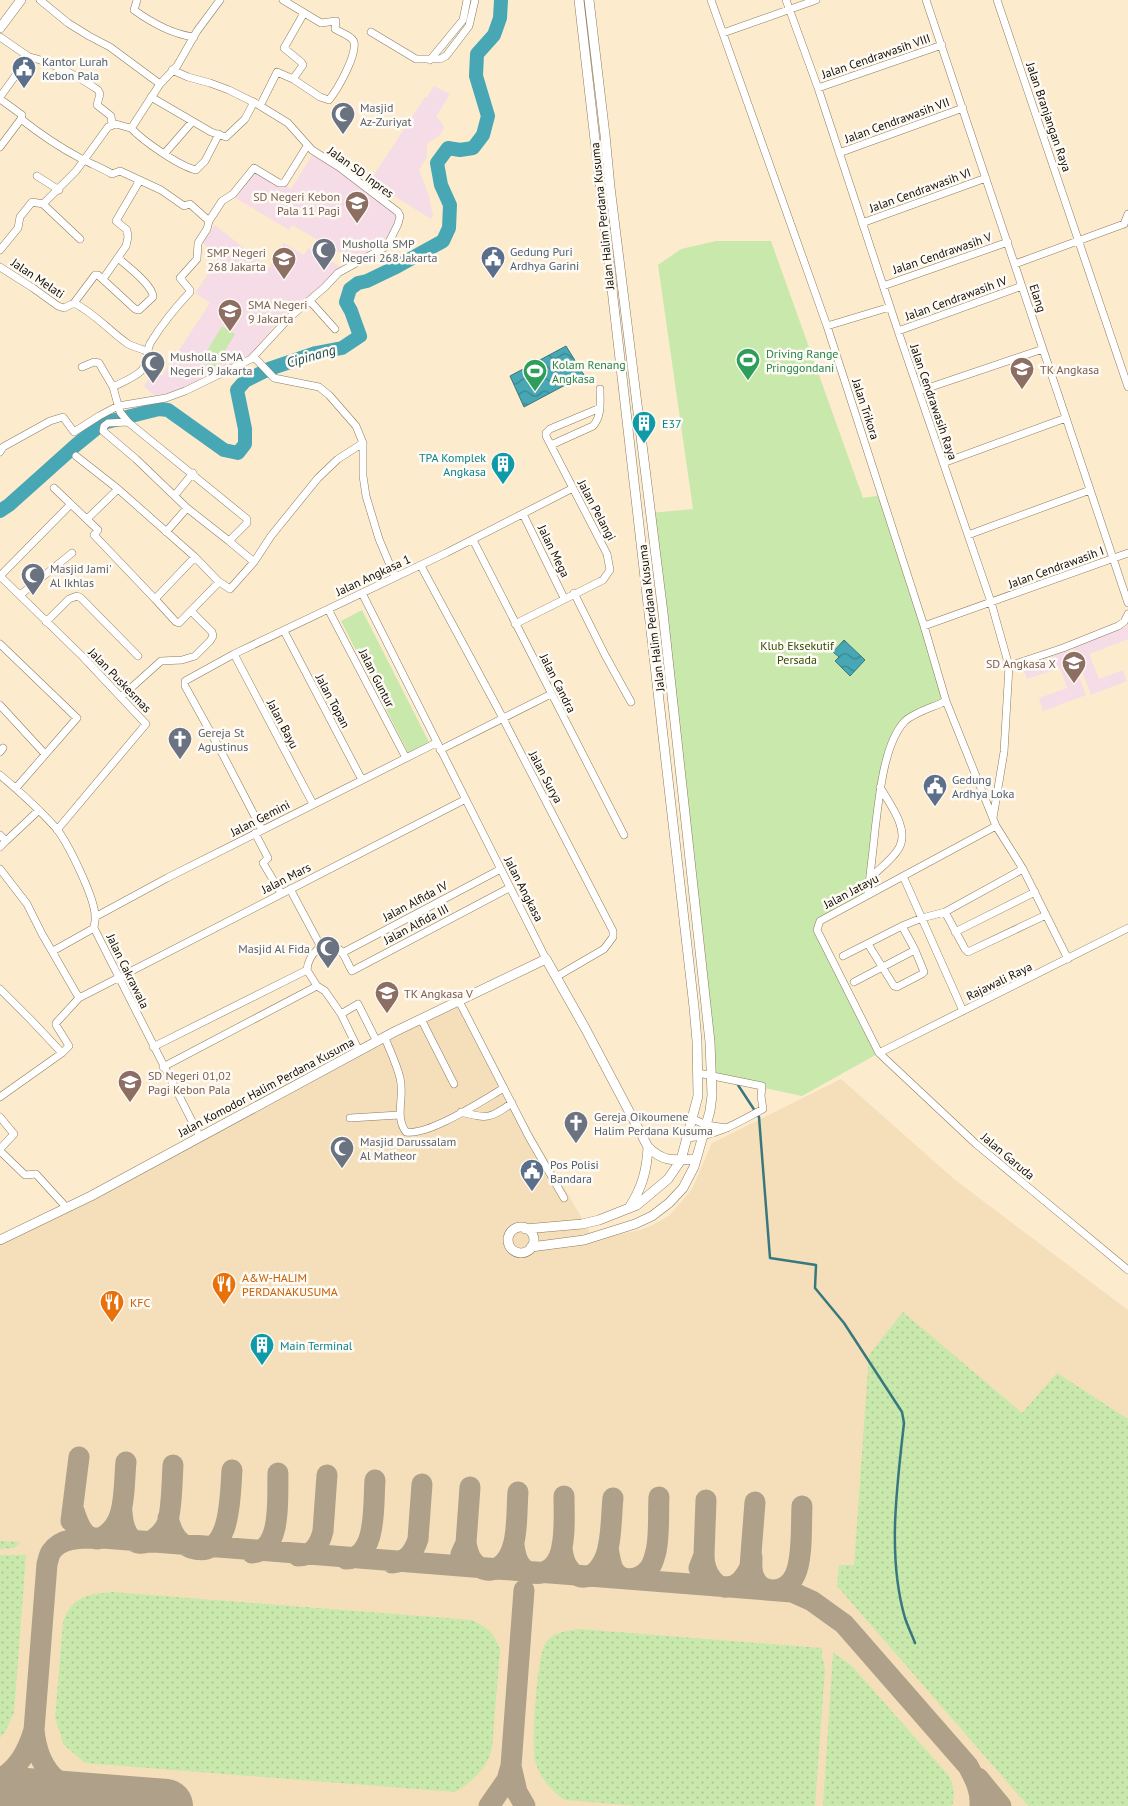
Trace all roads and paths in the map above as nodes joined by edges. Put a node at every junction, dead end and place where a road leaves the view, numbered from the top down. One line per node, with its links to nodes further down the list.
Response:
1 (21, 0): 17 (street)
2 (40, 0): 27 (street)
3 (137, 0): 20 (street)
4 (220, 0): 20 (street)
5 (283, 0): 16 (street)
6 (467, 0): 24 (street)
7 (475, 0): 24 (street)
8 (579, 0): 196 (street, Jalan Halim Perdana Kusuma)
9 (590, 0): 197 (street, Jalan Halim Perdana Kusuma)
10 (711, 0): 19 (street, Jalan Trikora)
11 (786, 0): 15 (street, Jalan Cendrawasih Raya)
12 (816, 0): 15 (street)
13 (926, 0): 22 (street, Elang)
14 (997, 0): 53 (street, Jalan Branjangan Raya)
15 (789, 9): 19 (street); 28 (street, Jalan Cendrawasih Raya)
16 (304, 13): 26 (street); 26 (street)
17 (2, 22)
18 (371, 32): 24 (street)
19 (723, 33): 65 (street, Jalan Trikora)
20 (194, 37): 25 (street)
21 (0, 38): 23 (street)
22 (942, 45): 28 (street, Jalan Cendrawasih VIII); 32 (street, Elang)
23 (29, 57): 30 (street); 35 (street)
24 (430, 60)
25 (172, 70): 27 (street); 31 (street, Jalan SD Inpres)
26 (293, 79): 31 (street)
27 (160, 84): 29 (street)
28 (818, 88): 41 (street, Jalan Cendrawasih Raya)
29 (151, 97): 34 (street); 36 (street)
30 (0, 98): 33 (street)
31 (257, 104): 37 (street); 38 (street, Jalan SD Inpres)
32 (963, 108): 41 (street, Jalan Cendrawasih VII); 44 (street, Elang)
33 (21, 119): 39 (street); 42 (street)
34 (192, 122): 37 (street); 40 (street)
35 (112, 124): 36 (street); 42 (street)
36 (131, 128): 40 (street)
37 (219, 134): 40 (street)
38 (307, 146): 49 (street); 62 (street, Jalan SD Inpres)
39 (0, 147)
40 (165, 153)
41 (839, 153): 50 (street, Jalan Cendrawasih Raya)
42 (83, 160): 45 (street); 46 (street)
43 (37, 176): 46 (street)
44 (986, 178): 50 (street, Jalan Cendrawasih VI); 54 (street, Elang)
45 (140, 180): 49 (street); 56 (street)
46 (59, 190): 47 (street)
47 (43, 204): 52 (street); 55 (street)
48 (1128, 214): 51 (street)
49 (209, 221): 69 (street)
50 (862, 223): 60 (street, Jalan Cendrawasih Raya)
51 (1126, 225): 53 (street)
52 (80, 239)
53 (1080, 241): 57 (street); 73 (street, Jalan Branjangan Raya)
54 (1008, 242): 57 (street, Elang); 60 (street, Jalan Cendrawasih V)
55 (0, 250)
56 (118, 258): 59 (street); 59 (street)
57 (1015, 264): 61 (street, Elang)
58 (0, 267): 63 (street, Jalan Melati)
59 (103, 279): 63 (street)
60 (883, 286): 64 (street, Jalan Cendrawasih Raya)
61 (1022, 286): 67 (street, Jalan Cendrawasih IV); 68 (street, Elang)
62 (310, 301): 66 (street); 70 (street, Jalan SD Inpres)
63 (74, 303): 69 (street)
64 (890, 306): 65 (street); 67 (street, Jalan Cendrawasih Raya)
65 (827, 326): 122 (street, Jalan Trikora)
66 (335, 329)
67 (898, 331): 75 (street, Jalan Cendrawasih Raya)
68 (1043, 349): 75 (street); 78 (street, Elang)
69 (147, 351): 72 (street)
70 (255, 358): 77 (street, Jalan SD Inpres); 82 (street)
71 (82, 367): 72 (street)
72 (114, 387): 77 (street)
73 (1128, 387)
74 (600, 389): 76 (street)
75 (919, 391): 86 (street, Jalan Cendrawasih Raya)
76 (600, 408): 80 (street); 81 (street)
77 (119, 409): 79 (street); 84 (street, Jalan SD Inpres)
78 (1066, 418): 86 (street); 91 (street, Elang)
79 (128, 422): 87 (street); 92 (street)
80 (568, 422): 81 (street); 83 (street)
81 (573, 435): 83 (street)
82 (363, 443): 105 (street); 108 (street)
83 (550, 445): 90 (street, Jalan Pelangi)
84 (0, 452)
85 (76, 456): 89 (street)
86 (943, 462): 98 (street, Jalan Cendrawasih Raya)
87 (193, 473): 92 (street); 100 (street)
88 (54, 488): 93 (street)
89 (118, 488): 96 (street); 97 (street)
90 (573, 488): 95 (street, Jalan Angkasa 1); 111 (street, Jalan Pelangi)
91 (1090, 490): 98 (street); 104 (street, Elang)
92 (174, 495): 94 (street)
93 (71, 504): 96 (street); 107 (street)
94 (187, 508): 97 (street); 100 (street)
95 (523, 514): 99 (street, Jalan Angkasa 1); 113 (street, Jalan Mega)
96 (87, 519): 114 (street)
97 (166, 532): 103 (street)
98 (968, 535): 115 (street, Jalan Cendrawasih Raya)
99 (473, 540): 106 (street, Jalan Angkasa 1); 121 (street, Jalan Candra)
100 (229, 541): 105 (street)
101 (72, 553): 112 (street)
102 (1128, 553): 104 (street, Jalan Cendrawasih I)
103 (195, 557): 109 (street); 114 (street)
104 (1113, 559): 115 (street, Jalan Cendrawasih I); 116 (street, Elang)
105 (254, 562): 109 (street)
106 (421, 566): 108 (street, Jalan Angkasa 1); 133 (street, Jalan Surya)
107 (0, 576): 112 (street, Jalan Puskesmas)
108 (395, 577): 110 (street, Jalan Angkasa 1)
109 (219, 582): 118 (street)
110 (362, 593): 117 (street, Jalan Angkasa 1); 134 (street, Jalan Angkasa)
111 (574, 593): 113 (street, Jalan Pelangi); 131 (street)
112 (20, 595): 120 (street, Jalan Puskesmas)
113 (564, 598): 121 (street, Jalan Pelangi)
114 (155, 599): 118 (street)
115 (991, 602): 122 (street, Jalan Cendrawasih I); 127 (street, Jalan Cendrawasih Raya)
116 (1128, 603)
117 (328, 609): 123 (street, Jalan Angkasa 1); 137 (street, Jalan Guntur)
118 (191, 611): 129 (street)
119 (1128, 614): 127 (street)
120 (46, 622): 126 (street); 129 (street, Jalan Puskesmas)
121 (515, 624): 128 (street, Jalan Candra)
122 (924, 626): 130 (street, Jalan Trikora)
123 (284, 631): 125 (street, Jalan Angkasa 1); 139 (street, Jalan Topan)
124 (0, 644): 136 (street)
125 (234, 654): 143 (street, Jalan Bayu); 147 (street, Jalan Angkasa 1)
126 (138, 656)
127 (1009, 666): 145 (street, Jalan Cendrawasih Raya)
128 (551, 694): 133 (street); 149 (street, Jalan Candra)
129 (121, 696): 146 (street, Jalan Puskesmas)
130 (946, 701): 140 (street); 145 (street, Jalan Trikora)
131 (631, 702)
132 (0, 705): 136 (street)
133 (502, 718): 135 (street); 180 (street, Jalan Surya)
134 (436, 743): 135 (street, Jalan Angkasa); 137 (street, Jalan Gemini)
135 (440, 750): 142 (street, Jalan Angkasa)
136 (45, 754): 141 (street)
137 (406, 758): 139 (street, Jalan Gemini)
138 (0, 775): 141 (street, Jalan Cakrawala)
139 (362, 780): 143 (street, Jalan Gemini)
140 (880, 787): 156 (street); 156 (street)
141 (16, 788): 144 (street, Jalan Cakrawala)
142 (464, 800): 154 (street, Jalan Angkasa); 158 (street, Jalan Mars)
143 (313, 804): 147 (street, Jalan Gemini)
144 (39, 810): 146 (street, Jalan Cakrawala); 150 (street)
145 (994, 822): 153 (street, Jalan Trikora); 155 (street, Jalan Jatayu)
146 (57, 830): 164 (street, Jalan Cakrawala)
147 (258, 832): 160 (street); 164 (street, Jalan Gemini)
148 (0, 835): 150 (street)
149 (624, 835)
150 (6, 841): 151 (street)
151 (0, 847)
152 (0, 869): 173 (street)
153 (1023, 869): 159 (street, Jalan Trikora); 162 (street)
154 (500, 870): 157 (street, Jalan Angkasa); 174 (street, Jalan Alfida IV)
155 (903, 876): 161 (street, Jalan Jatayu); 165 (street)
156 (870, 878): 161 (street)
157 (509, 888): 174 (street, Jalan Alfida III); 176 (street, Jalan Angkasa)
158 (290, 889): 160 (street, Jalan Mars); 171 (street)
159 (1034, 892): 163 (street, Jalan Trikora); 169 (street)
160 (281, 893): 181 (street, Jalan Mars)
161 (868, 895): 193 (street, Jalan Jatayu)
162 (944, 912): 165 (street); 169 (street)
163 (1046, 915): 169 (street); 177 (street, Jalan Trikora)
164 (96, 916): 167 (street, Jalan Cakrawala)
165 (922, 918): 166 (street); 187 (street)
166 (902, 926): 170 (street); 172 (street)
167 (94, 928): 173 (street); 181 (street, Jalan Cakrawala)
168 (1128, 928): 177 (street, Rajawali Raya)
169 (955, 932)
170 (868, 944): 175 (street); 178 (street)
171 (321, 947): 174 (street); 179 (street)
172 (915, 950): 178 (street); 178 (street)
173 (53, 951): 185 (street)
174 (342, 953)
175 (844, 956)
176 (546, 959): 180 (street, Jalan Angkasa); 186 (street, Jalan Komodor Halim Perdana Kusuma)
177 (1068, 959): 187 (street, Rajawali Raya)
178 (882, 967): 182 (street)
179 (307, 970): 183 (street); 191 (street)
180 (556, 977): 212 (street, Jalan Angkasa)
181 (118, 978): 185 (street, Jalan Mars); 191 (street, Jalan Cakrawala)
182 (854, 982)
183 (317, 986): 188 (street); 195 (street)
184 (0, 989): 194 (street)
185 (79, 998): 194 (street)
186 (459, 1001): 189 (street, Jalan Komodor Halim Perdana Kusuma); 199 (street)
187 (962, 1011): 193 (street, Rajawali Raya)
188 (341, 1014): 190 (street); 192 (street)
189 (421, 1019): 190 (street, Jalan Komodor Halim Perdana Kusuma); 198 (street)
190 (381, 1040): 192 (street, Jalan Komodor Halim Perdana Kusuma); 203 (street)
191 (153, 1047): 195 (street, Jalan Cakrawala)
192 (359, 1051): 209 (street, Jalan Komodor Halim Perdana Kusuma)
193 (878, 1053): 222 (street, Jalan Garuda)
194 (62, 1054): 200 (street)
195 (163, 1067): 209 (street, Jalan Cakrawala)
196 (698, 1074): 197 (street); 206 (street, Jalan Halim Perdana Kusuma)
197 (713, 1077): 207 (street, Jalan Halim Perdana Kusuma); 208 (street)
198 (454, 1084)
199 (504, 1088): 201 (street); 202 (street)
200 (0, 1097)
201 (512, 1103): 202 (street); 216 (street)
202 (462, 1112): 203 (street)
203 (399, 1115): 205 (street)
204 (0, 1117): 213 (street)
205 (350, 1118)
206 (693, 1119): 207 (street); 211 (street, Jalan Halim Perdana Kusuma)
207 (706, 1125): 208 (street); 210 (street, Jalan Halim Perdana Kusuma)
208 (727, 1128): 210 (street)
209 (200, 1137): 217 (street, Jalan Komodor Halim Perdana Kusuma)
210 (702, 1137): 211 (street); 214 (street, Jalan Halim Perdana Kusuma)
211 (687, 1138): 215 (street, Jalan Halim Perdana Kusuma)
212 (648, 1147): 215 (street); 218 (street)
213 (0, 1150): 217 (street)
214 (696, 1159): 215 (street); 221 (street, Jalan Halim Perdana Kusuma)
215 (681, 1160): 218 (street, Jalan Halim Perdana Kusuma)
216 (564, 1198)
217 (66, 1207): 220 (street, Jalan Komodor Halim Perdana Kusuma)
218 (629, 1208): 219 (street, Jalan Halim Perdana Kusuma)
219 (525, 1229): 221 (street); 221 (street)
220 (1, 1238)
221 (531, 1247)
222 (1128, 1270)

